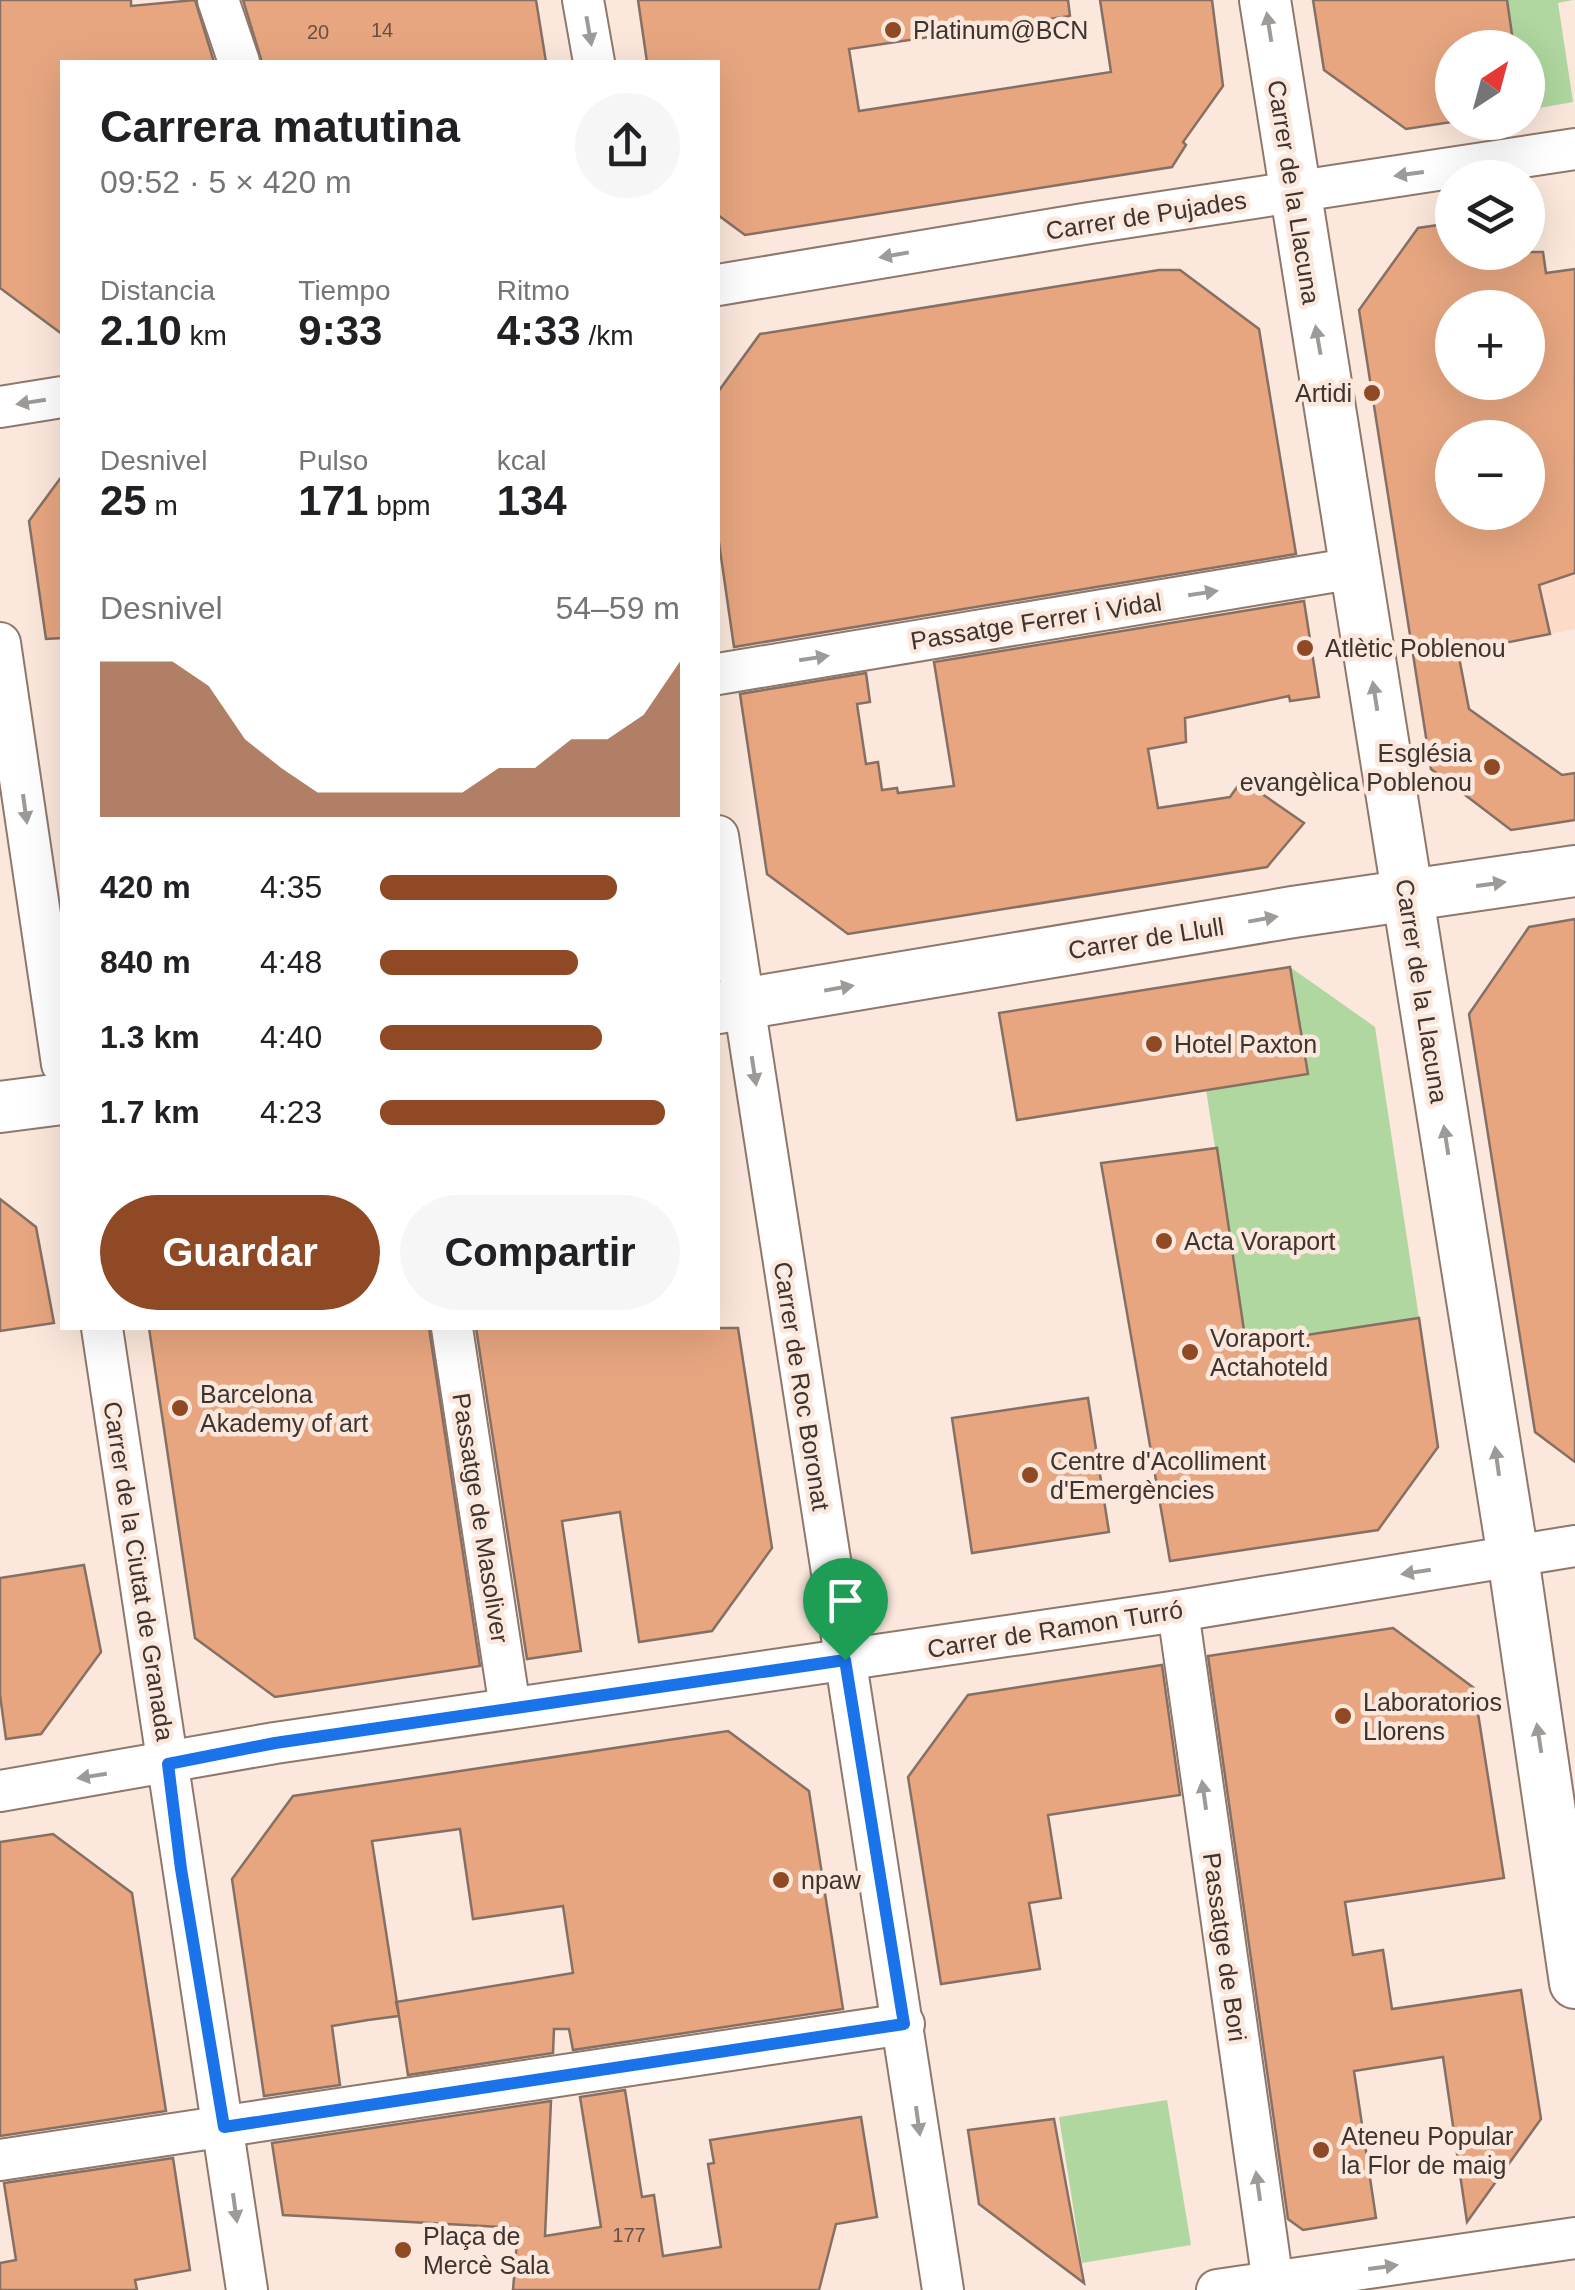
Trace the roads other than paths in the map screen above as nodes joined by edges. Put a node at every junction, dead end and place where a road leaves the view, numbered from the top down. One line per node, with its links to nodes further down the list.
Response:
1 (218, 0): 4 (street)
2 (583, 0): 5 (street, one-way to 5)
3 (1265, 0): 7 (street, Carrer de la Llacuna, one-way to 3)
4 (238, 60)
5 (594, 60)
6 (1575, 149): 7 (street, Carrer de Pujades, one-way to 7)
7 (1294, 192): 8 (street, Carrer de Pujades, one-way to 8); 11 (street, Carrer de la Llacuna, one-way to 7)
8 (720, 285)
9 (60, 397): 10 (street, one-way to 10)
10 (0, 407)
11 (1355, 568): 13 (street, Passatge Ferrer i Vidal, one-way to 11); 16 (street, Carrer de la Llacuna, one-way to 11)
12 (0, 643): 18 (street, one-way to 18)
13 (720, 674)
14 (720, 864): 17 (street, Carrer de Roc Boronat)
15 (1575, 871): 16 (street, Carrer de Llull, one-way to 15)
16 (1407, 896): 17 (street, Carrer de Llull, one-way to 16); 24 (street, Carrer de la Llacuna, one-way to 16)
17 (730, 1006): 26 (street, Carrer de Roc Boronat, one-way to 26)
18 (60, 1050)
19 (60, 1099): 20 (street)
20 (0, 1107)
21 (102, 1330): 28 (street, Carrer de la Ciutat de Granada)
22 (452, 1330): 27 (street, Passatge de Masoliver)
23 (1575, 1546): 24 (street, Carrer de Ramon Turró)
24 (1512, 1557): 25 (street, Carrer de Ramon Turró, one-way to 25); 30 (street, Carrer de la Llacuna, one-way to 24)
25 (1178, 1611): 26 (street, Carrer de Ramon Turró); 35 (street, Passatge de Bori, one-way to 25)
26 (845, 1660): 27 (street, Carrer de Ramon Turró); 31 (street, Carrer de Roc Boronat)
27 (510, 1708): 28 (street, Carrer de Ramon Turró)
28 (168, 1764): 29 (street, Carrer de Ramon Turró, one-way to 29); 32 (street, Carrer de la Ciutat de Granada)
29 (0, 1791)
30 (1575, 1984)
31 (904, 2024): 32 (street); 37 (street, Carrer de Roc Boronat, one-way to 37)
32 (224, 2127): 33 (street); 36 (street, Carrer de la Ciutat de Granada, one-way to 36)
33 (0, 2160)
34 (1575, 2238): 35 (street, one-way to 34)
35 (1273, 2283): 38 (street)
36 (247, 2290)
37 (943, 2290)
38 (1217, 2290)

